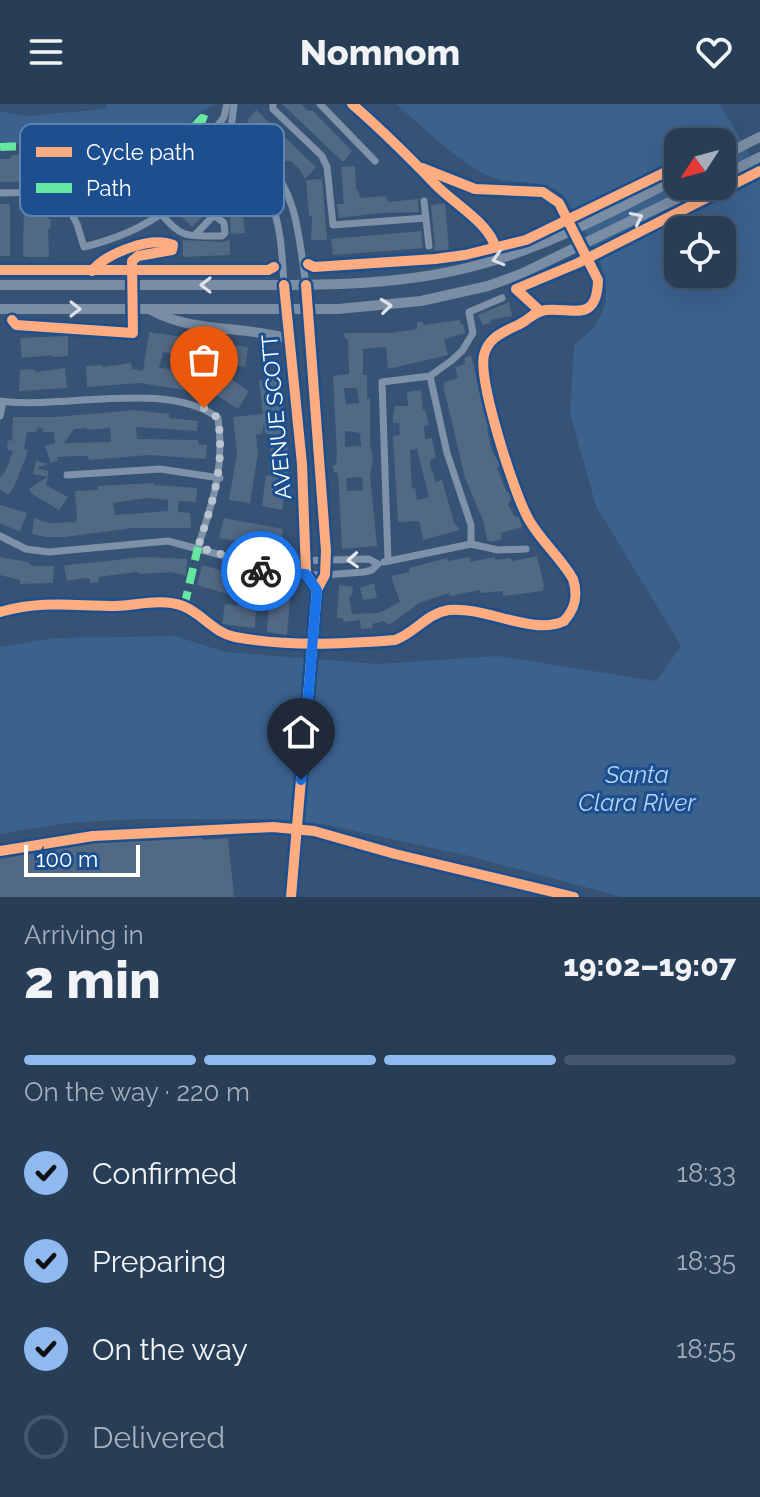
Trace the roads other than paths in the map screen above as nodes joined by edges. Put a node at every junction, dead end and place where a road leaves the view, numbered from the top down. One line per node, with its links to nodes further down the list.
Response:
1 (227, 104): 5 (street)
2 (234, 104): 6 (street)
3 (273, 104): 22 (street)
4 (320, 104): 10 (street)
5 (219, 124)
6 (233, 124)
7 (759, 138): 8 (main road)
8 (736, 149)
9 (760, 157): 11 (main road)
10 (375, 161)
11 (736, 169)
12 (664, 185): 27 (main road, one-way to 27)
13 (284, 186): 27 (street, AVENUE SCOTT)
14 (0, 193): 15 (street)
15 (20, 193)
16 (675, 200): 29 (main road, one-way to 16)
17 (424, 201): 22 (street)
18 (74, 216): 19 (street)
19 (160, 216)
20 (163, 216): 23 (street)
21 (277, 216): 26 (street, AVENUE SCOTT)
22 (425, 218): 24 (street)
23 (195, 235)
24 (429, 246)
25 (0, 285): 26 (main road, one-way to 25)
26 (284, 285): 27 (main road); 32 (main road, AVENUE SCOTT)
27 (306, 285): 29 (main road, AVENUE SCOTT)
28 (502, 298): 34 (street)
29 (308, 308): 32 (main road); 43 (main road, AVENUE SCOTT)
30 (0, 309): 31 (main road, one-way to 31)
31 (150, 309): 32 (main road); 33 (main road)
32 (287, 309): 33 (main road, AVENUE SCOTT)
33 (290, 339): 44 (main road, AVENUE SCOTT)
34 (430, 376): 40 (street); 45 (street)
35 (2, 402): 36 (street); 38 (street)
36 (0, 416)
37 (67, 475): 38 (street)
38 (220, 478): 41 (street)
39 (0, 536): 41 (street)
40 (471, 544): 42 (street); 45 (street)
41 (198, 547): 46 (street)
42 (526, 549)
43 (326, 560): 44 (street); 47 (street, one-way to 43); 49 (main road, AVENUE SCOTT)
44 (306, 561): 46 (street); 48 (main road, AVENUE SCOTT)
45 (388, 561): 47 (street)
46 (247, 562): 48 (street)
47 (378, 564): 49 (street)
48 (306, 574): 49 (street); 50 (main road)
49 (325, 575): 50 (main road, AVENUE SCOTT)
50 (317, 590): 51 (main road, AVENUE SCOTT)
51 (291, 897)

